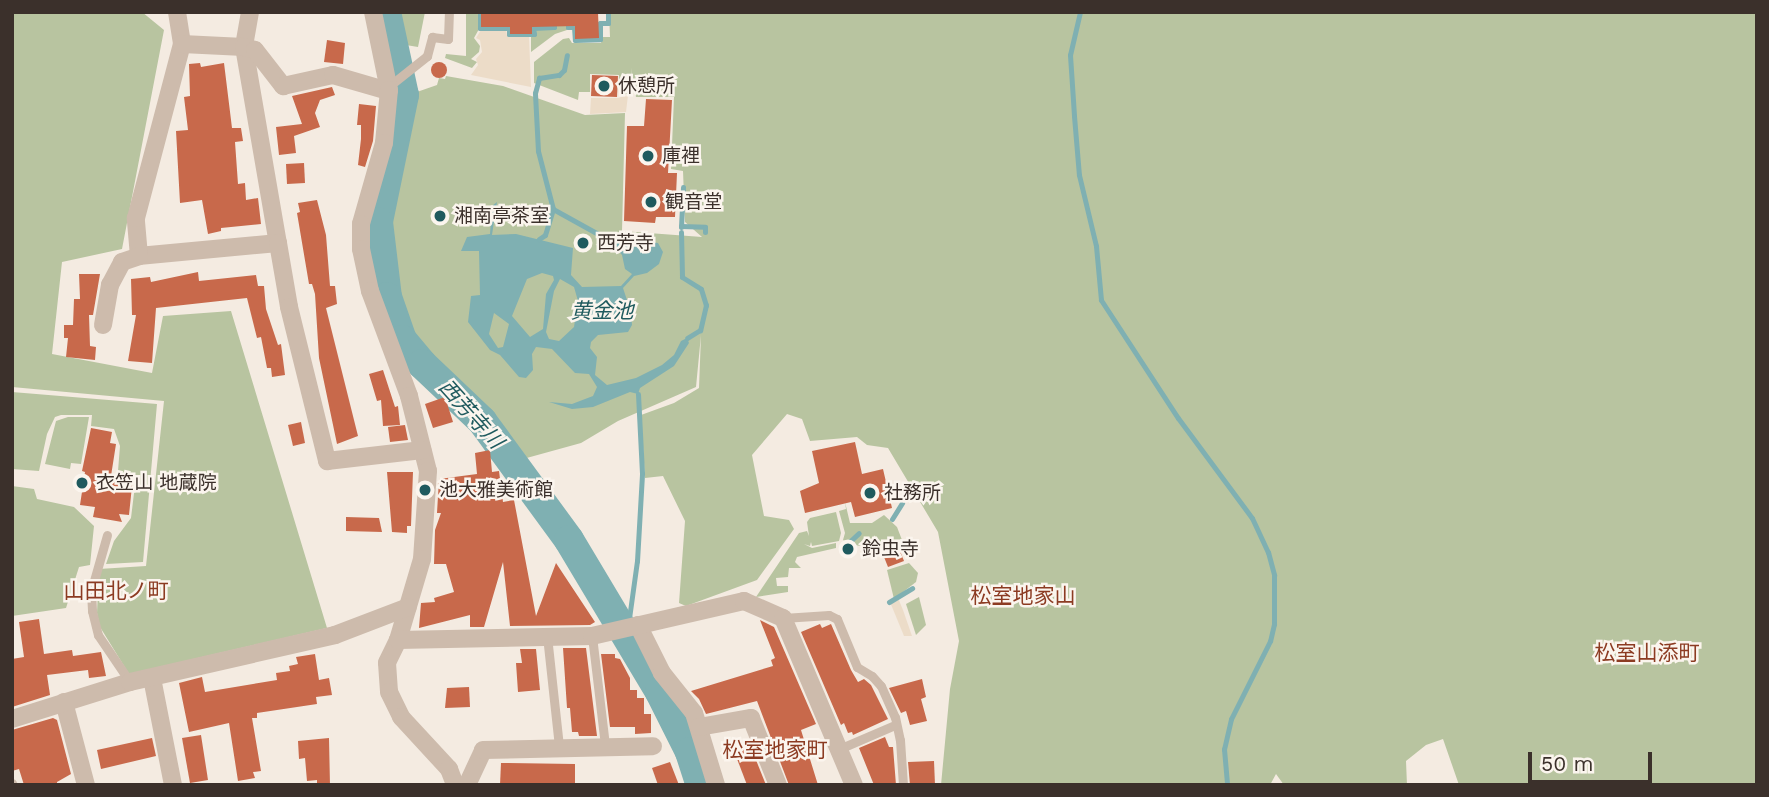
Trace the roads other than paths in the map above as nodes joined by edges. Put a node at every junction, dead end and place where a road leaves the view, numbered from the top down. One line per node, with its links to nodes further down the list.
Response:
1 (177, 12): 5 (street)
2 (250, 12): 6 (street)
3 (373, 12): 7 (street)
4 (449, 12): 7 (lane)
5 (182, 44): 6 (street); 9 (street)
6 (244, 47): 7 (street); 8 (street)
7 (388, 89): 11 (street)
8 (278, 243): 9 (street); 11 (street)
9 (139, 256): 10 (street)
10 (103, 325)
11 (422, 450): 13 (street)
12 (107, 535): 20 (lane)
13 (408, 607): 18 (street); 19 (street)
14 (783, 618): 15 (street); 23 (lane); 28 (street)
15 (638, 625): 17 (street); 24 (street)
16 (547, 636): 17 (street); 18 (street); 26 (lane)
17 (592, 636): 25 (lane)
18 (398, 640): 31 (street)
19 (152, 678): 20 (street); 30 (street)
20 (130, 682): 21 (street)
21 (64, 702): 22 (street); 29 (street)
22 (12, 719)
23 (895, 725): 28 (lane); 36 (lane)
24 (699, 727): 33 (street); 34 (street)
25 (606, 745): 26 (street); 27 (street)
26 (559, 746): 32 (street)
27 (653, 746)
28 (839, 749): 35 (street)
29 (86, 785)
30 (173, 785)
31 (456, 785)
32 (467, 785)
33 (716, 785)
34 (778, 785)
35 (854, 785)
36 (903, 785)

